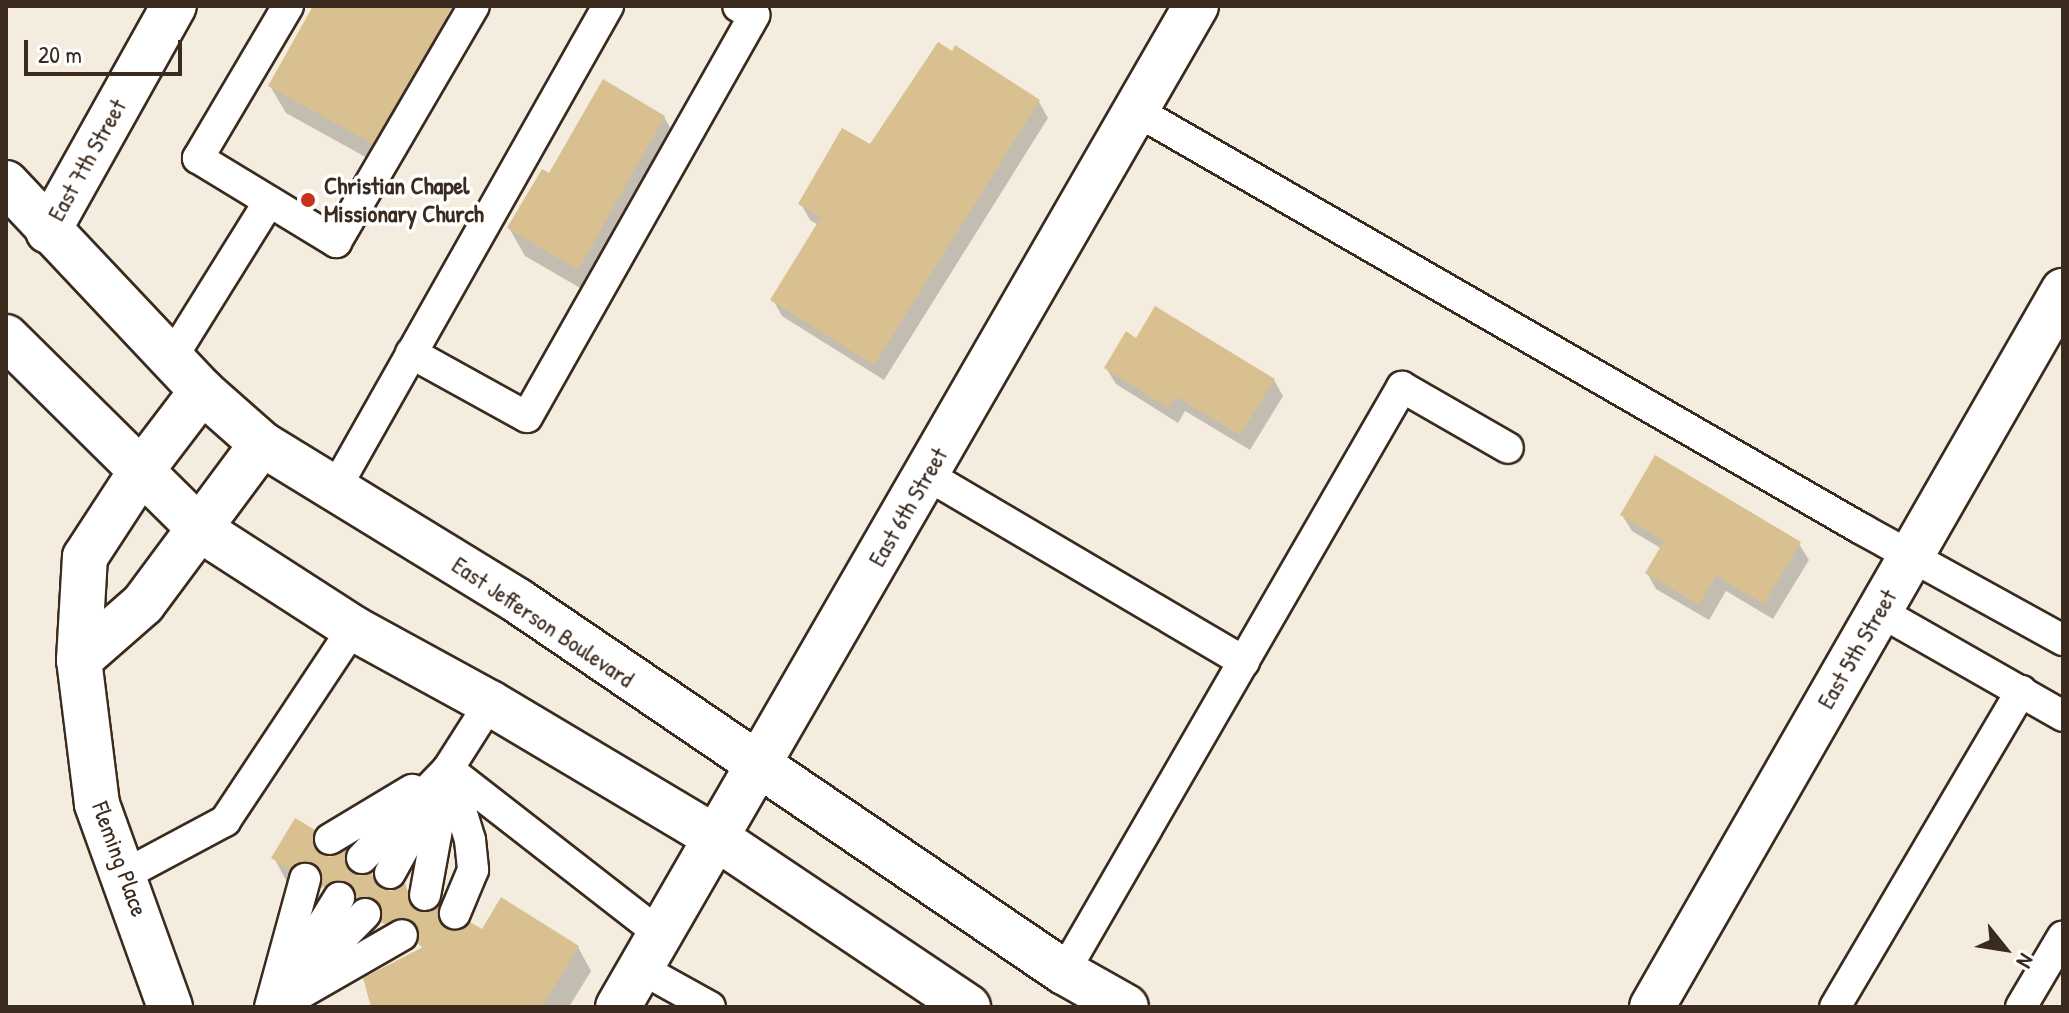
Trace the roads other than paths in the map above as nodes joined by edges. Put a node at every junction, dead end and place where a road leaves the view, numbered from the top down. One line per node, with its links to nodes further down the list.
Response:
1 (174, 6): 10 (main road, East 7th Street)
2 (288, 6): 9 (lane)
3 (474, 6): 9 (lane)
4 (608, 6): 13 (lane)
5 (738, 6): 13 (lane)
6 (1196, 6): 7 (main road, East 6th Street)
7 (1135, 110): 19 (main road, East 6th Street); 22 (lane)
8 (6, 183): 10 (main road, East Jefferson Boulevard)
9 (268, 203): 14 (lane)
10 (48, 231): 14 (main road, East Jefferson Boulevard)
11 (2063, 291): 22 (main road, East 5th Street)
12 (6, 337): 18 (main road)
13 (411, 353): 20 (lane)
14 (171, 359): 15 (main road, East Jefferson Boulevard)
15 (202, 391): 16 (main road, East Jefferson Boulevard); 18 (main road, Fleming Place)
16 (262, 444): 20 (main road, East Jefferson Boulevard); 21 (main road)
17 (1508, 448): 27 (lane)
18 (141, 471): 21 (main road); 26 (main road, Fleming Place)
19 (927, 475): 27 (lane); 31 (main road, East 6th Street)
20 (335, 489): 31 (main road, East Jefferson Boulevard)
21 (201, 530): 24 (main road); 26 (main road)
22 (1910, 555): 23 (main road, East 5th Street); 25 (lane)
23 (1879, 611): 28 (lane); 53 (main road, East 5th Street)
24 (353, 628): 29 (main road); 37 (lane)
25 (2063, 640)
26 (79, 660): 37 (main road, Fleming Place)
27 (1244, 662): 46 (lane)
28 (2021, 691): 30 (lane); 54 (lane)
29 (490, 703): 32 (lane); 33 (main road)
30 (2063, 716)
31 (756, 766): 33 (main road, East 6th Street); 46 (main road, East Jefferson Boulevard)
32 (448, 769): 34 (lane); 35 (lane); 36 (lane); 39 (lane); 41 (lane); 45 (lane)
33 (715, 837): 45 (main road, East 6th Street); 51 (main road)
34 (330, 839)
35 (362, 858)
36 (390, 873)
37 (124, 875): 47 (main road, Fleming Place)
38 (305, 879): 48 (lane)
39 (425, 895)
40 (339, 898): 48 (lane)
41 (455, 913)
42 (365, 914): 48 (lane)
43 (402, 935): 48 (lane)
44 (2063, 936): 55 (lane)
45 (649, 951): 49 (main road, East 6th Street); 50 (lane)
46 (1064, 972): 52 (main road, East Jefferson Boulevard)
47 (170, 1007)
48 (273, 1007)
49 (618, 1007)
50 (710, 1007)
51 (968, 1007)
52 (1126, 1007)
53 (1652, 1007)
54 (1835, 1007)
55 (2021, 1007)

